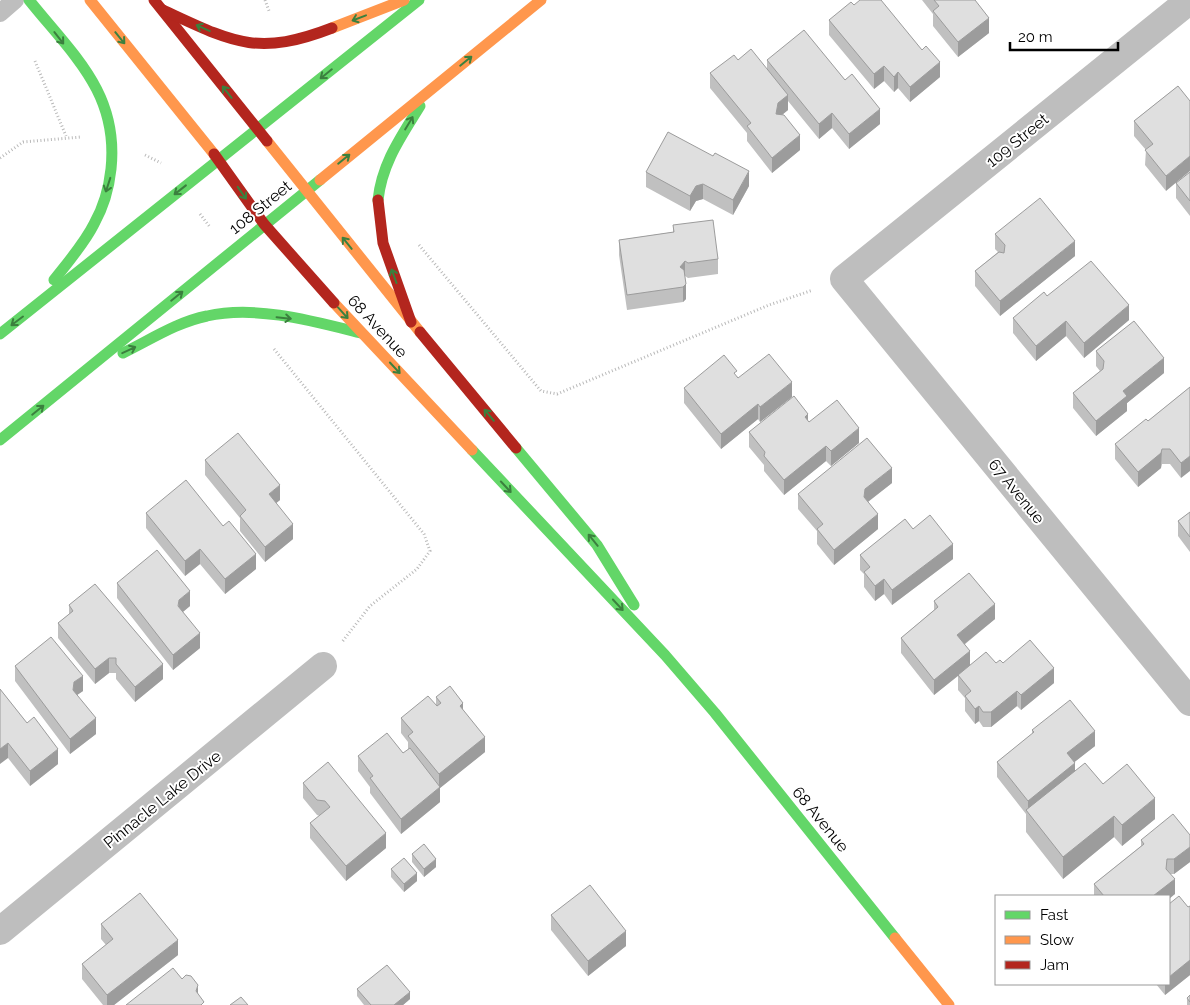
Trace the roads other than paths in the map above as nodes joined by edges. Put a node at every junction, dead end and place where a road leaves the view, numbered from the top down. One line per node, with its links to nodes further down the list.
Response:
1 (14, 0): 10 (lane)
2 (29, 0): 17 (main road, one-way to 17)
3 (90, 0): 13 (main road, 68 Avenue, one-way to 13)
4 (154, 0): 9 (main road, 68 Avenue)
5 (404, 0): 9 (main road, one-way to 9)
6 (419, 0): 12 (main road, one-way to 12)
7 (541, 0): 11 (main road, 108 Street, one-way to 7)
8 (1190, 0): 16 (street, 109 Street)
9 (162, 10): 12 (main road, 68 Avenue, one-way to 9)
10 (0, 13)
11 (428, 92): 14 (main road, 108 Street, one-way to 11); 18 (main road, one-way to 11)
12 (258, 130): 13 (main road); 14 (main road, 68 Avenue)
13 (219, 161): 15 (main road, 68 Avenue, one-way to 15); 17 (main road, one-way to 17)
14 (306, 190): 15 (main road, 108 Street); 18 (main road, 68 Avenue, one-way to 14)
15 (264, 224): 19 (main road, 68 Avenue, one-way to 19); 21 (main road, 108 Street, one-way to 15)
16 (844, 279): 25 (street, 67 Avenue)
17 (35, 308): 20 (main road, one-way to 20)
18 (411, 322): 23 (main road, 68 Avenue, one-way to 18)
19 (361, 333): 21 (main road, one-way to 19); 23 (main road, 68 Avenue, one-way to 23)
20 (0, 334)
21 (85, 371): 22 (main road, 108 Street, one-way to 21)
22 (0, 440)
23 (665, 655): 27 (main road, 68 Avenue)
24 (323, 666): 26 (street, Pinnacle Lake Drive)
25 (1190, 702)
26 (0, 931)
27 (950, 1005)

